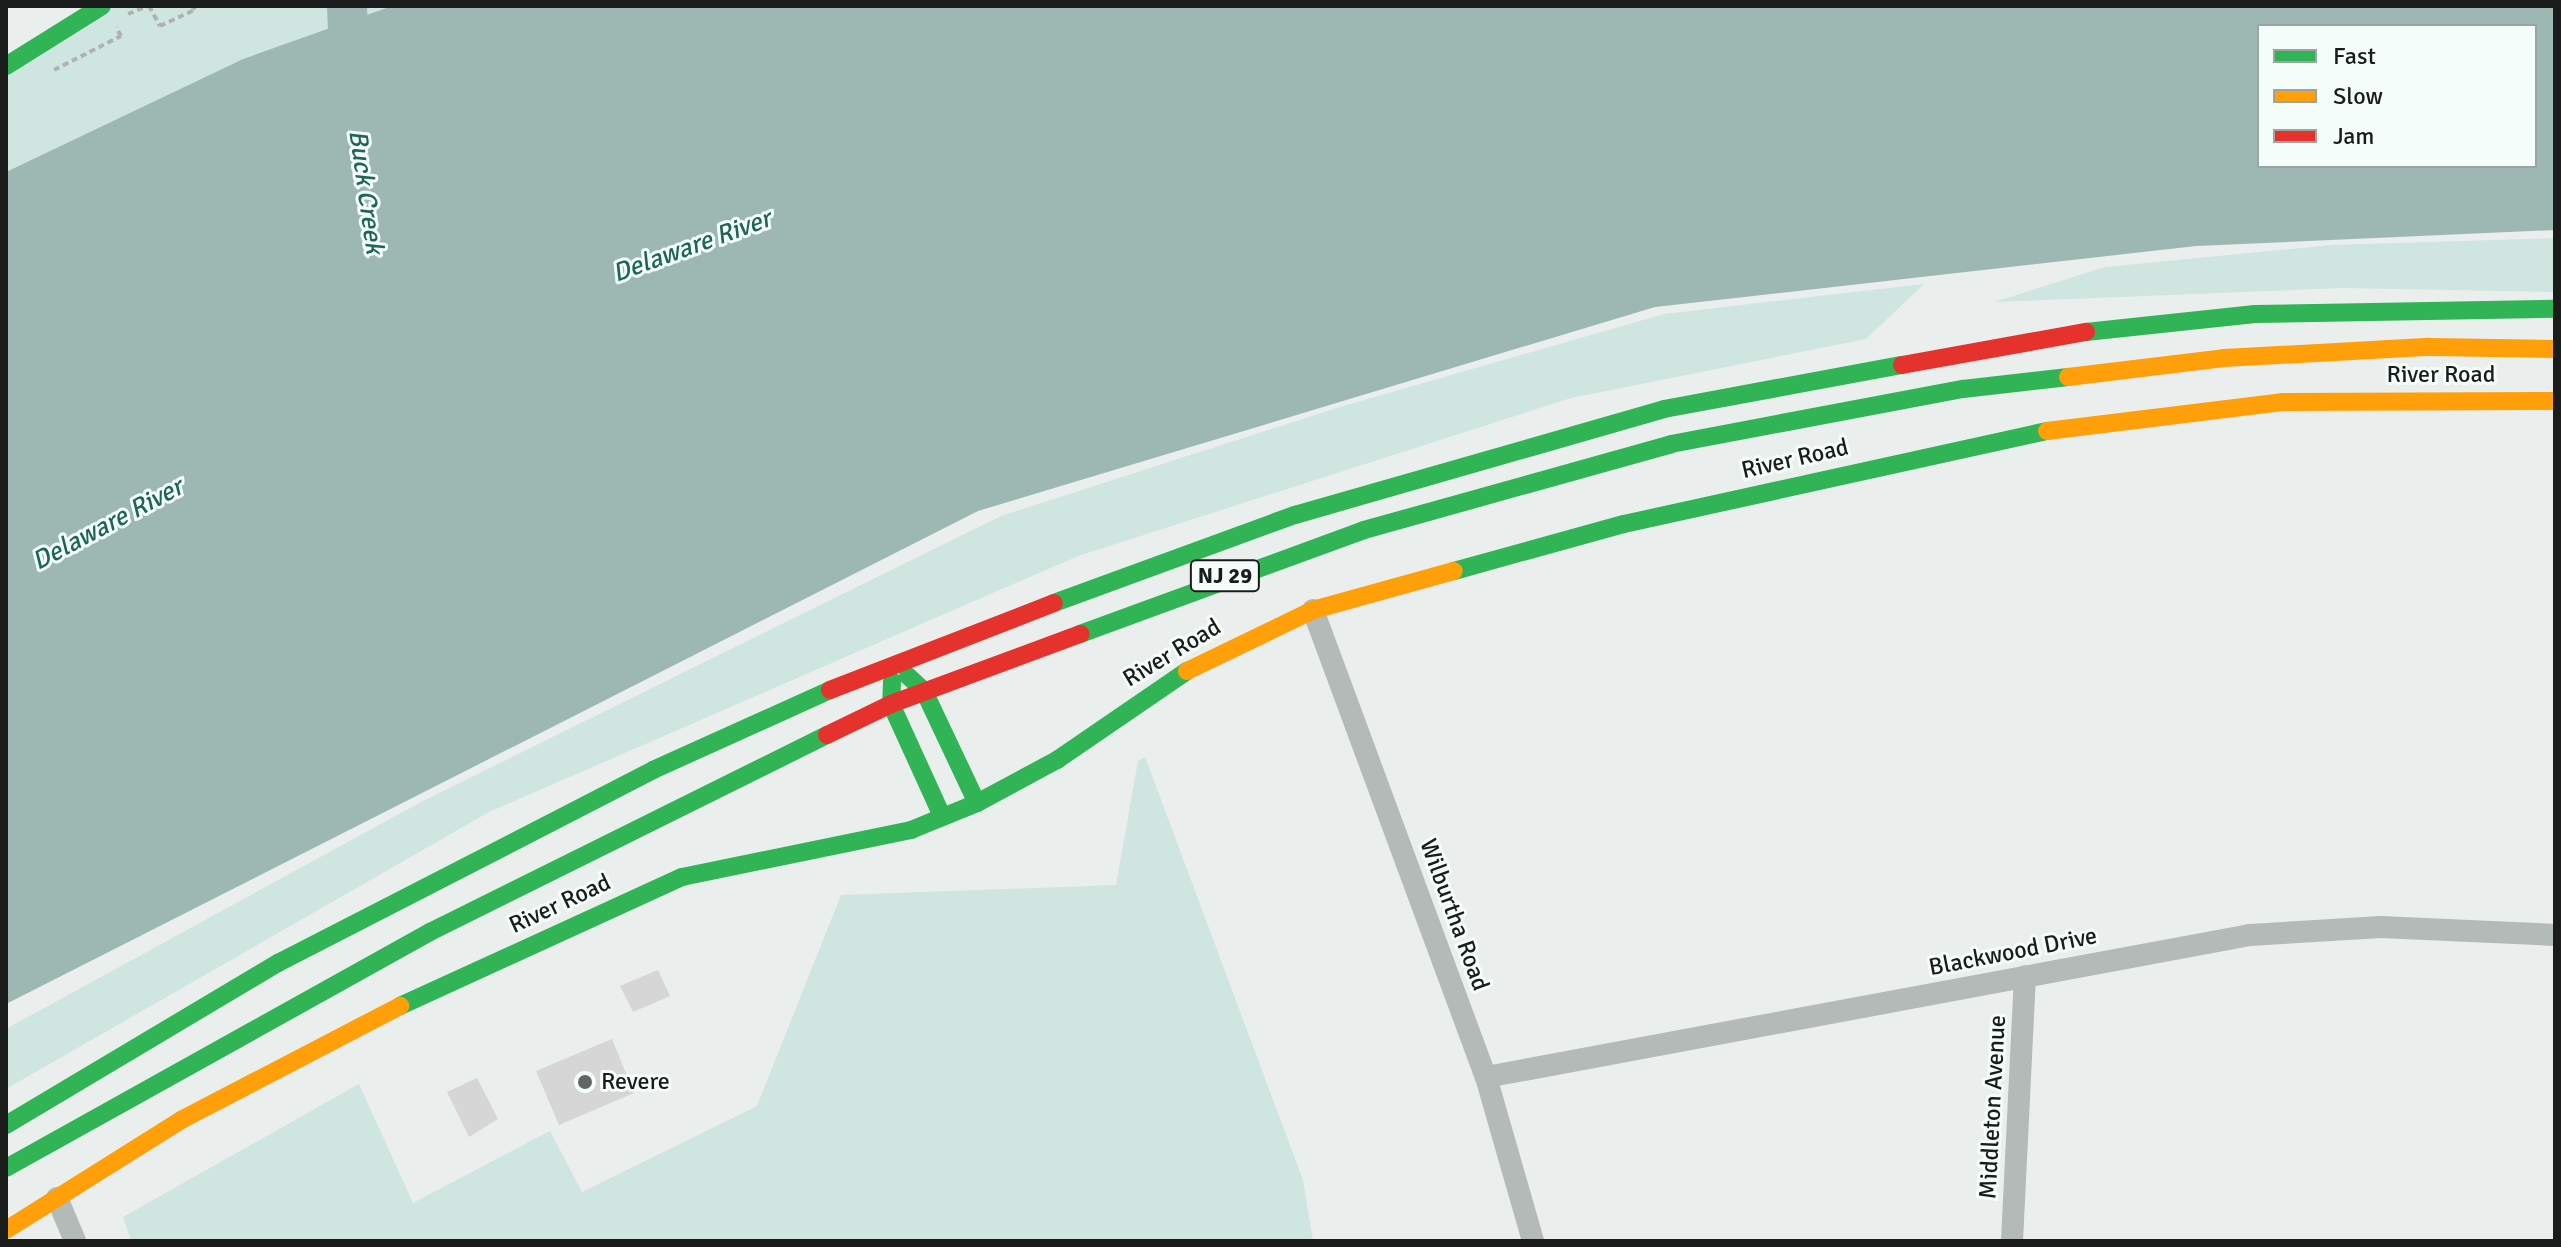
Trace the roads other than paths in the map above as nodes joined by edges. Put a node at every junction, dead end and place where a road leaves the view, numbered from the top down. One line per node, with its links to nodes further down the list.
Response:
1 (102, 6): 2 (main road)
2 (6, 66)
3 (2555, 309): 7 (main road, NJ 29)
4 (2555, 349): 8 (main road, River Road / NJ 29)
5 (2555, 401): 6 (main road, River Road)
6 (1313, 610): 10 (main road, River Road); 14 (street, Wilburtha Road)
7 (893, 662): 8 (main road); 9 (main road); 15 (main road, NJ 29)
8 (924, 691): 9 (main road, River Road / NJ 29); 10 (main road)
9 (891, 704): 11 (main road); 16 (main road, River Road / NJ 29)
10 (977, 803): 11 (main road, River Road)
11 (942, 816): 17 (main road, River Road)
12 (2555, 935): 13 (street, Blackwood Drive)
13 (2025, 976): 14 (street, Blackwood Drive); 21 (street, Middleton Avenue)
14 (1486, 1077): 20 (street, Wilburtha Road)
15 (6, 1125)
16 (6, 1168)
17 (57, 1198): 18 (main road, River Road); 19 (street)
18 (18, 1230)
19 (75, 1241)
20 (1533, 1241)
21 (2012, 1241)

